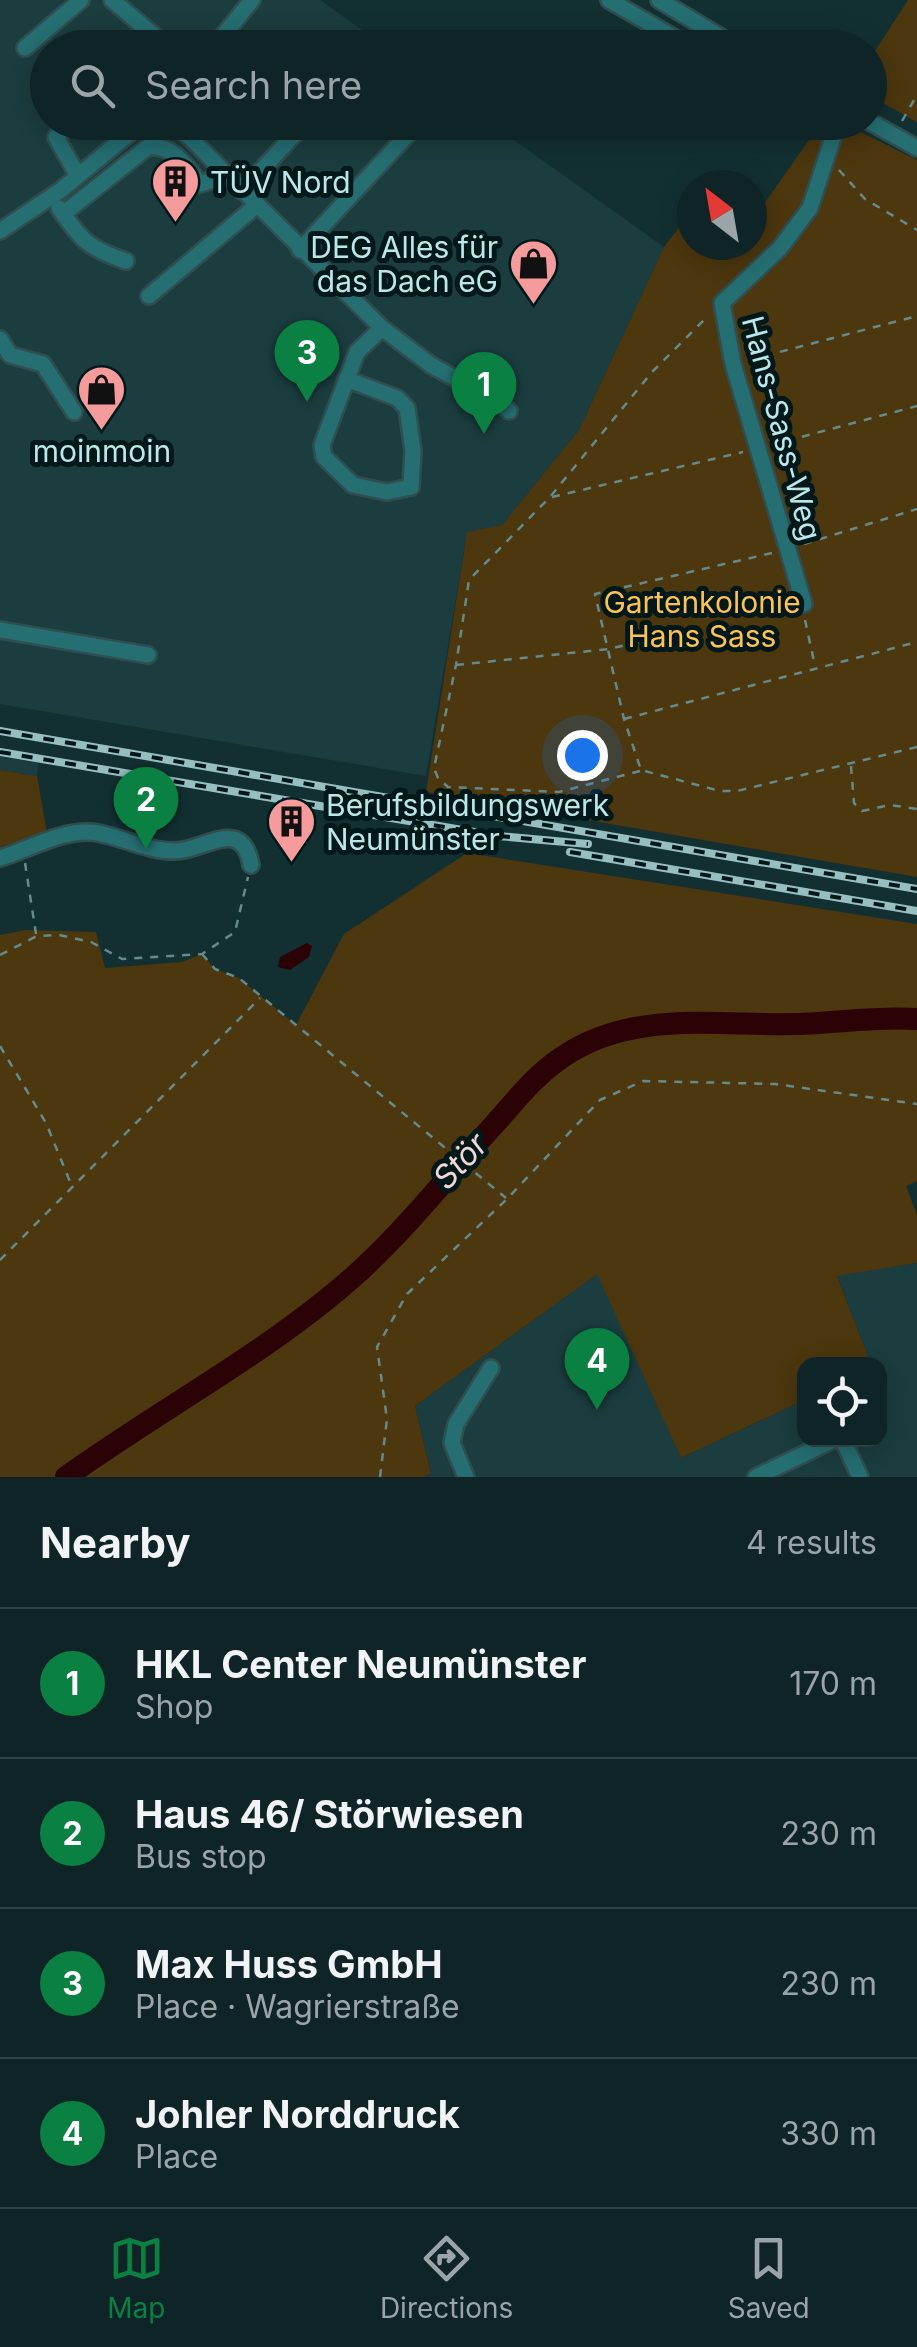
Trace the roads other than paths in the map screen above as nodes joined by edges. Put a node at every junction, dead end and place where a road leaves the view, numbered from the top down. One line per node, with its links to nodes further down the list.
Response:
1 (80, 0): 6 (street)
2 (112, 0): 7 (street)
3 (252, 0): 8 (street)
4 (609, 0): 9 (street)
5 (659, 0): 10 (street)
6 (46, 30)
7 (143, 30)
8 (228, 30)
9 (661, 30)
10 (709, 30)
11 (30, 44): 12 (street)
12 (25, 48)
13 (887, 132): 20 (street)
14 (58, 140): 22 (street)
15 (121, 140): 22 (street)
16 (192, 140): 21 (street)
17 (289, 140): 23 (street)
18 (402, 140): 28 (street)
19 (833, 140): 36 (street, Hans-Sass-Weg)
20 (917, 148)
21 (221, 169): 23 (street); 26 (street)
22 (78, 176): 24 (street)
23 (242, 191): 25 (street)
24 (51, 197): 26 (street); 27 (street)
25 (257, 206): 28 (street); 30 (street)
26 (63, 214): 29 (street)
27 (0, 231)
28 (300, 250): 31 (street)
29 (126, 261)
30 (150, 296)
31 (382, 328): 33 (street); 34 (street)
32 (0, 340): 35 (street)
33 (346, 378): 33 (street)
34 (509, 411)
35 (74, 412)
36 (804, 604)
37 (0, 630): 38 (street)
38 (148, 655)
39 (0, 858): 40 (street)
40 (251, 865)
41 (491, 1368): 44 (street)
42 (819, 1447): 45 (street)
43 (846, 1447): 46 (street)
44 (466, 1477)
45 (756, 1477)
46 (860, 1477)

